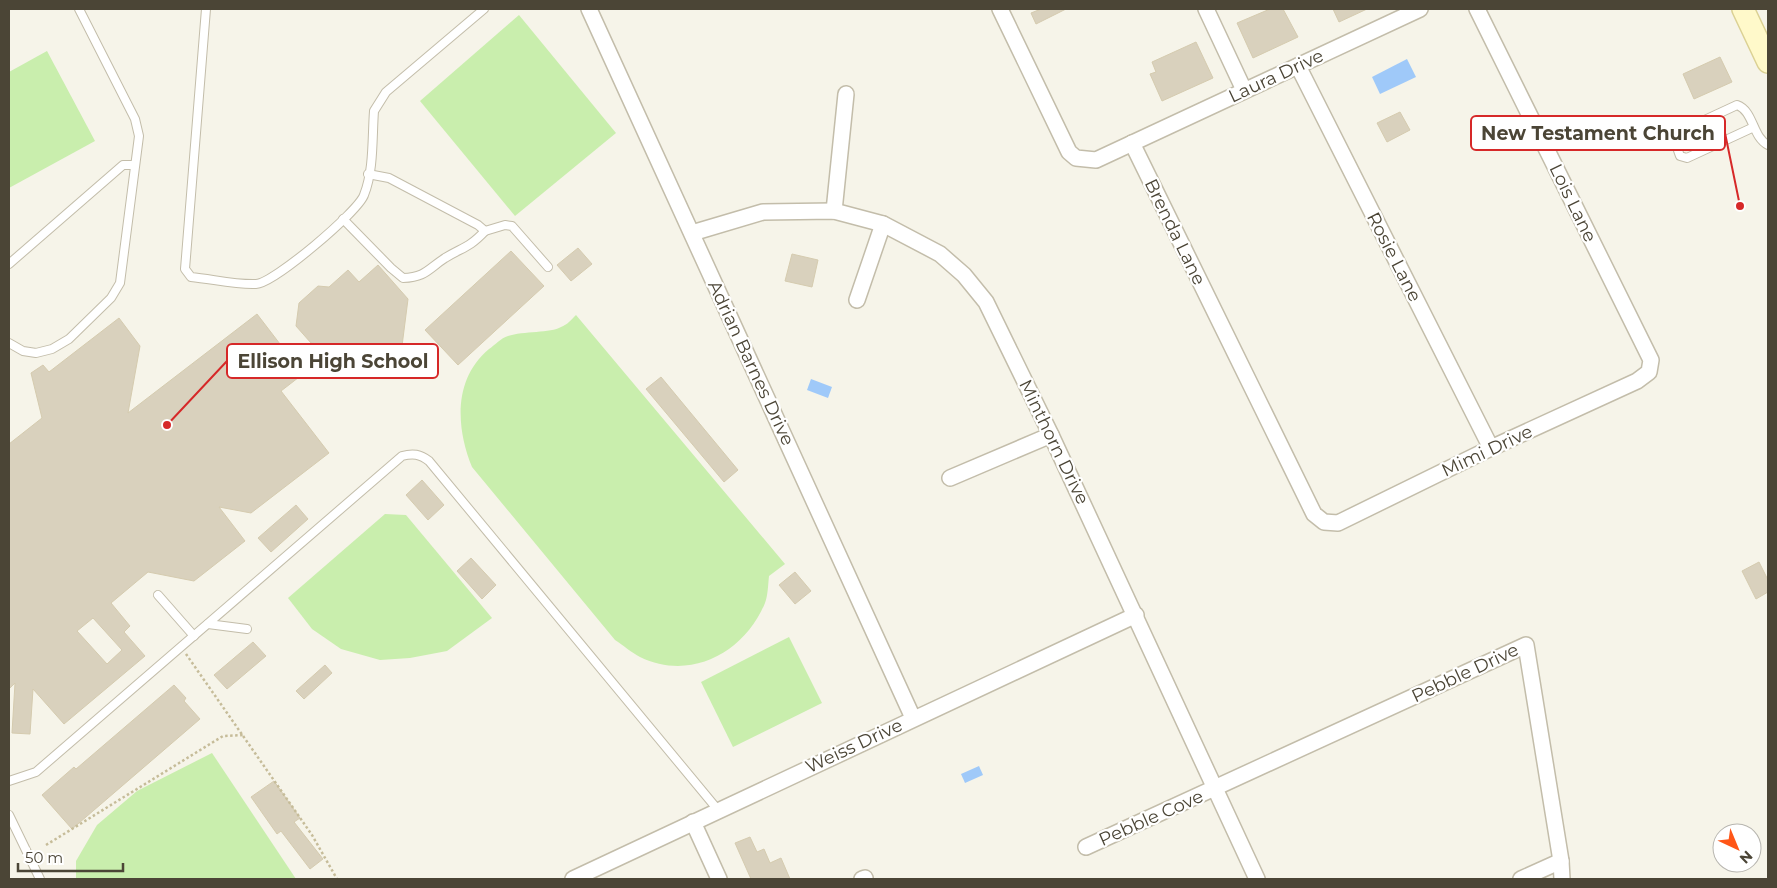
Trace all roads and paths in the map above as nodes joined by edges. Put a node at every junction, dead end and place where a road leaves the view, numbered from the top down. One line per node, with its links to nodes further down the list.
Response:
1 (79, 9): 17 (lane)
2 (206, 9): 20 (lane)
3 (484, 9): 18 (lane)
4 (589, 9): 23 (street, Adrian Barnes Drive)
5 (1000, 9): 15 (street)
6 (1206, 9): 12 (street)
7 (1477, 9): 28 (street, Lois Lane)
8 (1743, 9): 10 (street)
9 (1411, 11): 11 (street, Laura Drive)
10 (1768, 62)
11 (1298, 66): 12 (street, Laura Drive); 30 (street, Rosie Lane)
12 (1244, 90): 15 (street, Laura Drive)
13 (846, 94): 19 (street)
14 (1754, 127): 14 (lane); 16 (lane)
15 (1132, 143): 32 (street, Brenda Lane)
16 (1768, 145)
17 (135, 165): 24 (lane); 27 (lane)
18 (368, 174): 20 (lane); 22 (lane)
19 (834, 211): 21 (street, Minthorn Drive); 23 (street, Minthorn Drive)
20 (343, 219): 22 (lane)
21 (883, 224): 26 (street); 29 (street, Minthorn Drive)
22 (485, 232): 25 (lane)
23 (692, 233): 39 (street, Adrian Barnes Drive)
24 (9, 264)
25 (548, 267)
26 (856, 300)
27 (9, 343)
28 (1649, 372): 30 (street, Mimi Drive)
29 (1051, 435): 31 (street); 34 (street, Minthorn Drive)
30 (1491, 448): 32 (street, Mimi Drive)
31 (950, 478)
32 (1324, 522)
33 (158, 594): 37 (lane)
34 (1136, 615): 39 (street, Weiss Drive); 42 (street, Minthorn Drive)
35 (208, 624): 36 (lane); 37 (lane); 43 (lane)
36 (248, 629)
37 (194, 636): 38 (lane)
38 (181, 647): 40 (path); 41 (lane)
39 (913, 718): 43 (street, Weiss Drive)
40 (243, 735): 46 (path); 50 (path)
41 (9, 780)
42 (1215, 789): 47 (street, Pebble Cove); 48 (street, Pebble Drive); 53 (street, Minthorn Drive)
43 (718, 810): 45 (street, Weiss Drive)
44 (9, 815): 49 (lane)
45 (693, 822): 51 (street, Weiss Drive); 52 (street)
46 (46, 845)
47 (1086, 847)
48 (1561, 861): 54 (street); 55 (street, Pebble Drive)
49 (40, 879)
50 (337, 879)
51 (573, 879)
52 (719, 879)
53 (1257, 879)
54 (1521, 879)
55 (1562, 879)

